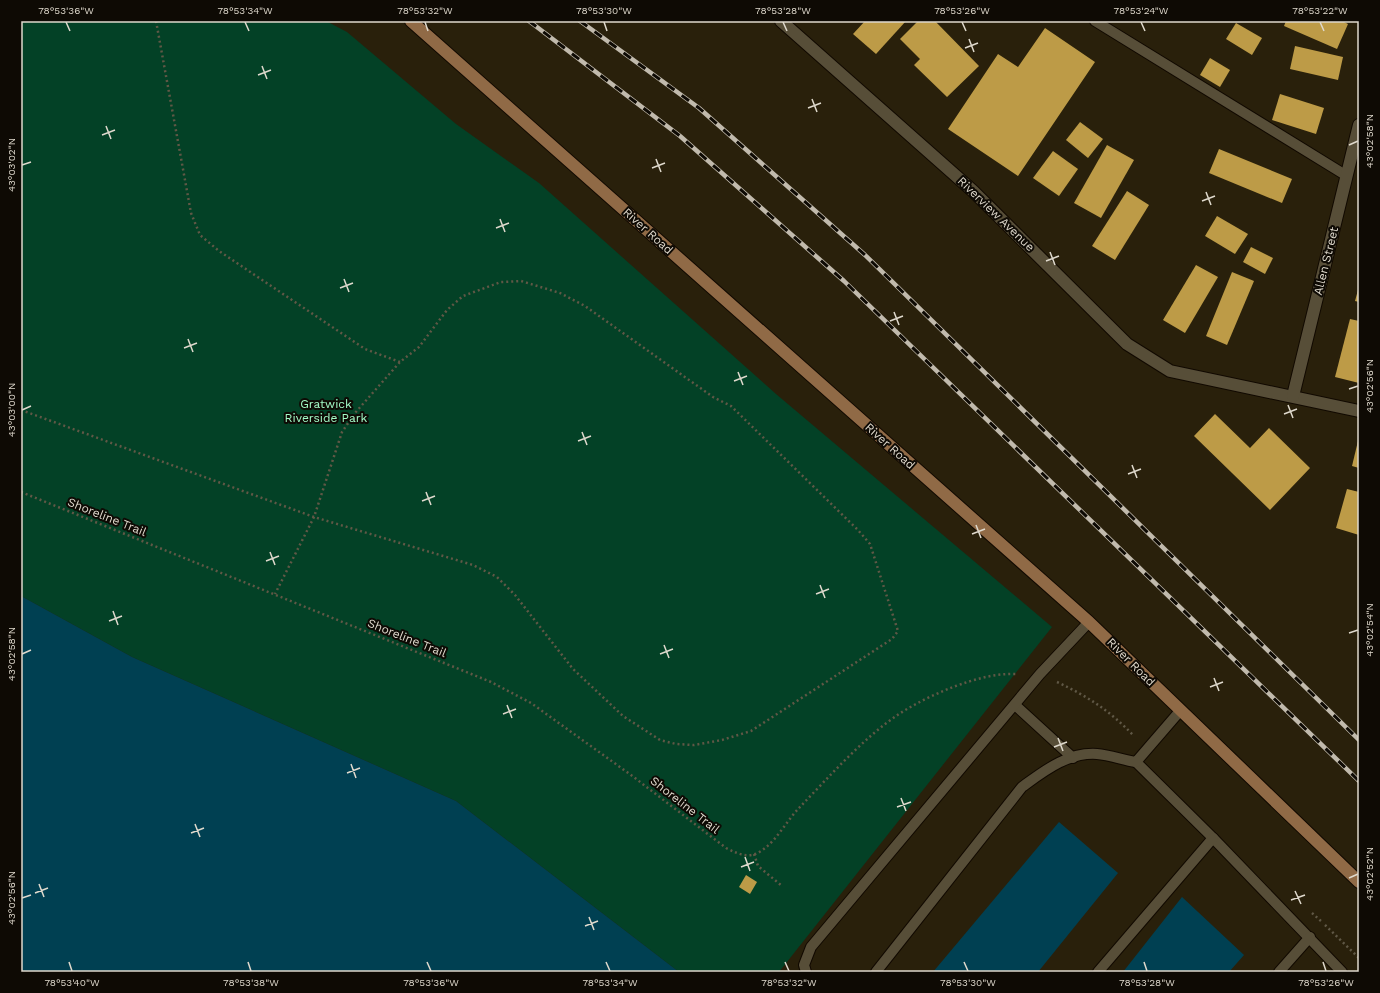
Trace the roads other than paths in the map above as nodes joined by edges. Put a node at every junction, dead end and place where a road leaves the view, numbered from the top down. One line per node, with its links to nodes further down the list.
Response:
1 (411, 21): 8 (main road, River Road)
2 (781, 21): 6 (street, Riverview Avenue)
3 (1096, 21): 5 (lane)
4 (1359, 125): 5 (street, Allen Street)
5 (1347, 176): 6 (street, Allen Street)
6 (1293, 396): 7 (street, Riverview Avenue)
7 (1359, 411)
8 (1090, 622): 9 (lane); 10 (main road, River Road)
9 (1015, 705): 11 (lane); 16 (lane)
10 (1180, 711): 12 (lane); 14 (main road, River Road)
11 (1073, 758): 12 (lane); 17 (lane)
12 (1136, 762): 13 (lane)
13 (1213, 838): 15 (lane); 18 (lane)
14 (1359, 882)
15 (1310, 937): 19 (lane); 20 (lane)
16 (806, 972)
17 (876, 972)
18 (1098, 972)
19 (1278, 972)
20 (1342, 972)

